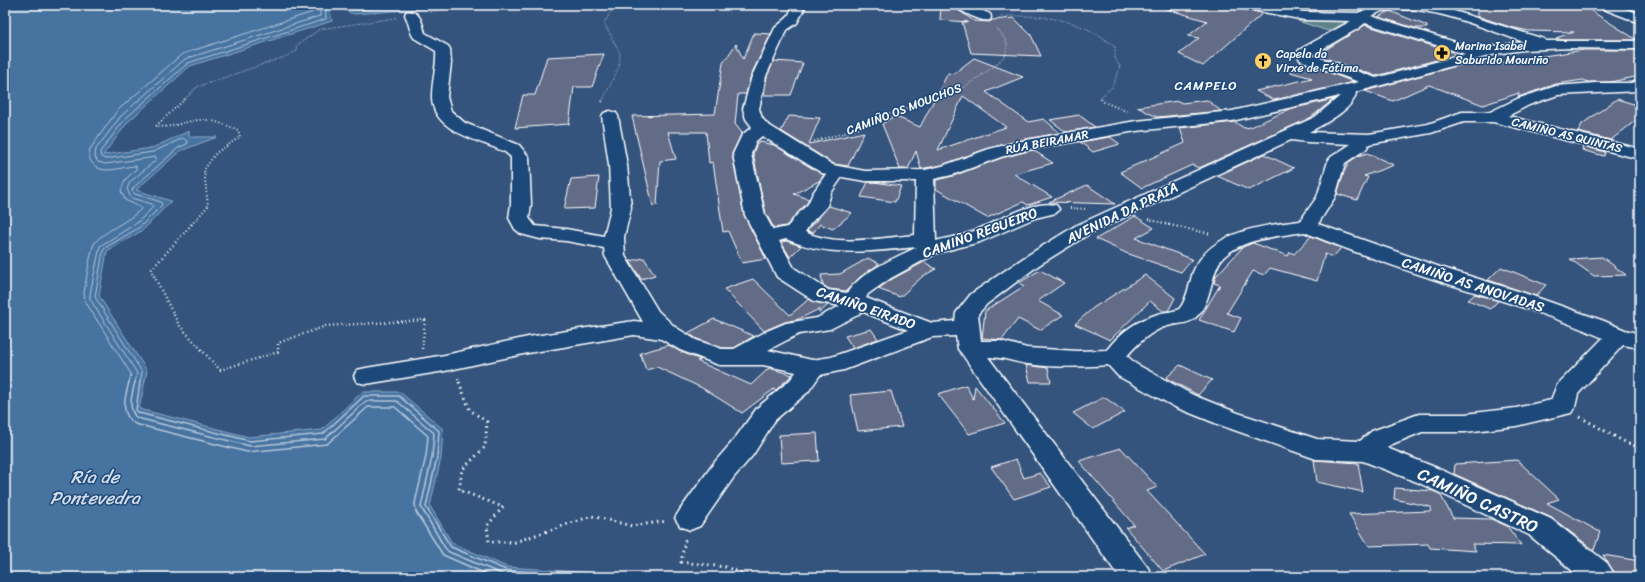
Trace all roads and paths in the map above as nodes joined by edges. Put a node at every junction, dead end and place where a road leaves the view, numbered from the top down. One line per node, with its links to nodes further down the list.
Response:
1 (461, 5): 7 (path)
2 (614, 5): 19 (path)
3 (800, 5): 22 (street)
4 (960, 5): 8 (street)
5 (1248, 5): 9 (street)
6 (1605, 5): 10 (street)
7 (411, 15): 35 (street); 44 (path)
8 (985, 17): 21 (path); 25 (path, CAMIÑO OS MOUCHOS)
9 (1360, 17): 13 (street); 15 (street); 16 (street)
10 (1640, 19)
11 (1640, 26): 12 (street)
12 (1640, 38)
13 (1549, 45): 14 (street); 15 (street, RÚA BEIRAMAR)
14 (1640, 45)
15 (1477, 55): 16 (street, RÚA BEIRAMAR)
16 (1375, 83): 18 (street, RÚA BEIRAMAR)
17 (1638, 88): 20 (street)
18 (1339, 91): 21 (street, RÚA BEIRAMAR); 23 (street, AVENIDA DA PRAIA)
19 (610, 116): 35 (street)
20 (1493, 117): 24 (street); 26 (street, CAMIÑO AS QUINTAS)
21 (1150, 124): 28 (street, RÚA BEIRAMAR)
22 (761, 128): 25 (street, RÚA BEIRAMAR); 33 (street, CAMIÑO EIRADO)
23 (1290, 134): 24 (street); 30 (street, AVENIDA DA PRAIA)
24 (1360, 139): 31 (street)
25 (791, 148): 27 (street, RÚA BEIRAMAR)
26 (1640, 154)
27 (837, 171): 28 (street, RÚA BEIRAMAR); 32 (street)
28 (925, 175): 36 (street)
29 (1049, 209): 36 (street, CAMIÑO REGUEIRO)
30 (1126, 210): 34 (path); 41 (street, AVENIDA DA PRAIA)
31 (1306, 226): 34 (street); 40 (street, CAMIÑO AS ANOVADAS)
32 (789, 233): 33 (street); 36 (street)
33 (766, 237): 37 (street, CAMIÑO EIRADO)
34 (1239, 240): 43 (street)
35 (614, 244): 39 (street)
36 (928, 244): 37 (street, CAMIÑO REGUEIRO)
37 (853, 301): 38 (street, CAMIÑO EIRADO); 42 (street, CAMIÑO REGUEIRO)
38 (929, 330): 41 (street, CAMIÑO EIRADO); 45 (street)
39 (667, 332): 42 (street); 44 (street)
40 (1629, 338): 47 (street)
41 (969, 339): 43 (street, CAMIÑO EIRADO); 52 (street)
42 (739, 357): 45 (street)
43 (1114, 357): 49 (street, CAMIÑO CASTRO)
44 (420, 367): 46 (street); 50 (path)
45 (812, 368): 50 (street)
46 (366, 376)
47 (1562, 407): 48 (path); 49 (street)
48 (1640, 448)
49 (1366, 451): 53 (street, CAMIÑO CASTRO)
50 (690, 518): 51 (path)
51 (753, 577)
52 (1137, 577)
53 (1600, 577)

